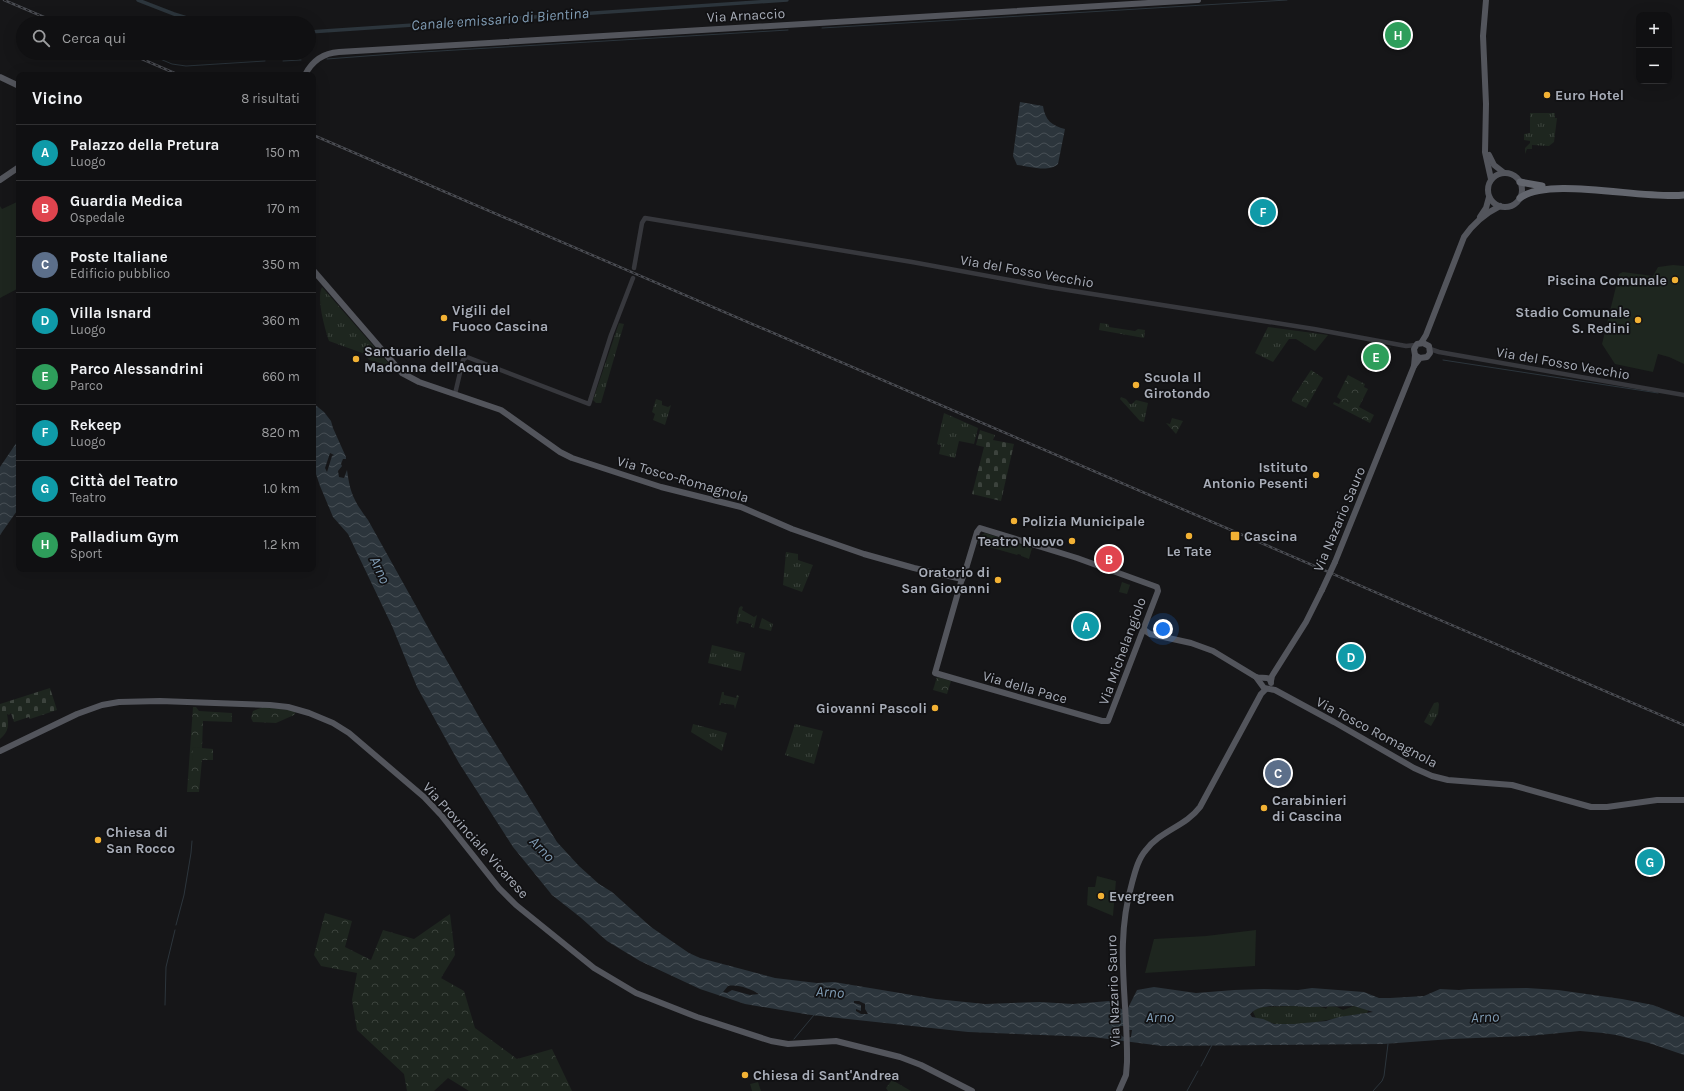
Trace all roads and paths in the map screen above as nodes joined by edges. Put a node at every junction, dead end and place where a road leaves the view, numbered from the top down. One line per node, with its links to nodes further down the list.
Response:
1 (1198, 0): 4 (main road, Via Arnaccio)
2 (1480, 0): 7 (main road, Via Nazario Sauro)
3 (1486, 0): 7 (main road, Via Nazario Sauro)
4 (307, 72)
5 (0, 77): 6 (main road)
6 (16, 85)
7 (1485, 118): 8 (main road, Via Nazario Sauro)
8 (1486, 146): 10 (main road, Via Nazario Sauro); 11 (main road, Via Nazario Sauro)
9 (16, 169): 12 (main road)
10 (1504, 172): 11 (main road); 13 (main road, Via Nazario Sauro)
11 (1491, 179): 15 (main road, Via Nazario Sauro)
12 (0, 180)
13 (1520, 182): 14 (highway); 16 (main road)
14 (1684, 194): 16 (highway)
15 (1489, 197): 17 (main road); 18 (main road, Via Nazario Sauro)
16 (1520, 198): 17 (main road, Via Nazario Sauro)
17 (1500, 206): 18 (main road, Via Nazario Sauro)
18 (1474, 225): 22 (main road, Via Nazario Sauro)
19 (634, 268): 22 (street, Via del Fosso Vecchio)
20 (316, 273): 23 (main road, Via Tosco-Romagnola)
21 (633, 278): 23 (street)
22 (1421, 350): 24 (street, Via del Fosso Vecchio); 29 (main road, Via Nazario Sauro, bridge)
23 (455, 394): 25 (main road, Via Tosco-Romagnola)
24 (1684, 395)
25 (962, 579): 26 (main road, Via Michelangiolo); 30 (main road, Via della Pace)
26 (1143, 629): 27 (main road); 28 (main road, Via Michelangiolo)
27 (1150, 634): 28 (main road); 29 (main road, Via Tosco Romagnola)
28 (1139, 639): 30 (main road, Via Michelangiolo)
29 (1265, 682): 32 (main road, Via Tosco Romagnola); 34 (main road, Via Nazario Sauro)
30 (1108, 721)
31 (0, 751): 33 (main road, Via Provinciale Vicarese)
32 (1684, 800)
33 (972, 1091)
34 (1119, 1091)

